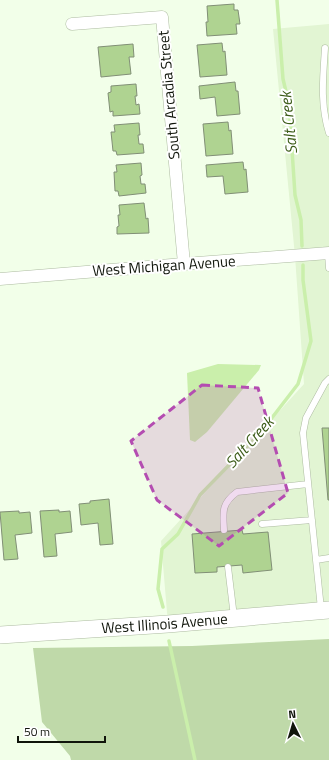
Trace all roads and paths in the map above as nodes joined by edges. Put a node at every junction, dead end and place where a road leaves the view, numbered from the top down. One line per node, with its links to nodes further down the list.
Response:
1 (72, 24): 5 (street, South Arcadia Street)
2 (325, 48): 3 (lane)
3 (329, 133)
4 (328, 253): 5 (street, West Michigan Avenue); 6 (lane)
5 (184, 264): 7 (street, West Michigan Avenue)
6 (329, 268)
7 (0, 279)
8 (329, 380): 9 (lane)
9 (308, 484): 10 (lane); 12 (lane)
10 (312, 520): 11 (lane); 14 (lane)
11 (262, 524)
12 (224, 530)
13 (329, 558): 14 (lane)
14 (316, 560): 16 (lane)
15 (228, 567): 17 (lane)
16 (325, 610): 17 (main road, West Illinois Avenue)
17 (234, 618): 18 (main road, West Illinois Avenue)
18 (0, 635)

